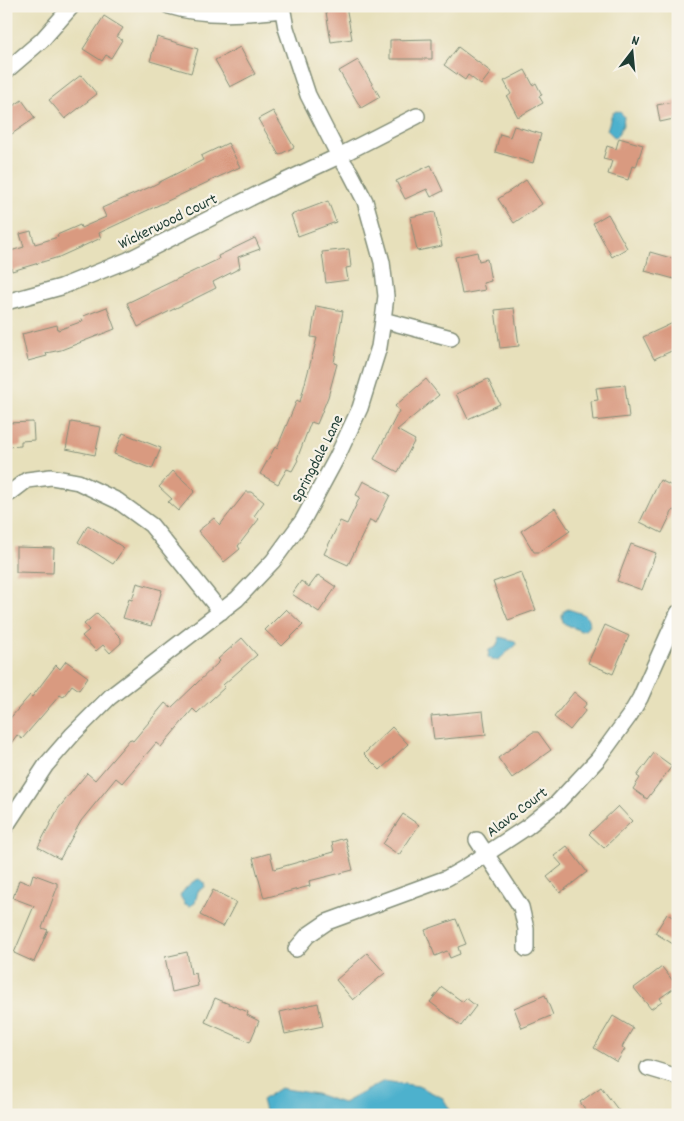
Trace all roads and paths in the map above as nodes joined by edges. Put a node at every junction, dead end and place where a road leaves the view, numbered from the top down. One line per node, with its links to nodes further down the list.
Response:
1 (72, 6): 4 (street)
2 (169, 6): 3 (street)
3 (282, 8): 6 (street, Springdale Lane)
4 (6, 71)
5 (417, 116): 6 (street, Wickerwood Court)
6 (339, 156): 7 (street, Wickerwood Court); 8 (street, Springdale Lane)
7 (6, 302)
8 (384, 320): 9 (street); 11 (street, Springdale Lane)
9 (451, 338)
10 (10, 493): 11 (street)
11 (221, 612): 13 (street, Springdale Lane)
12 (678, 613): 15 (street, Alava Court)
13 (6, 826)
14 (477, 840): 15 (street)
15 (488, 854): 16 (street, Alava Court); 17 (street)
16 (296, 949)
17 (526, 949)
18 (648, 1068): 19 (street)
19 (678, 1077)

